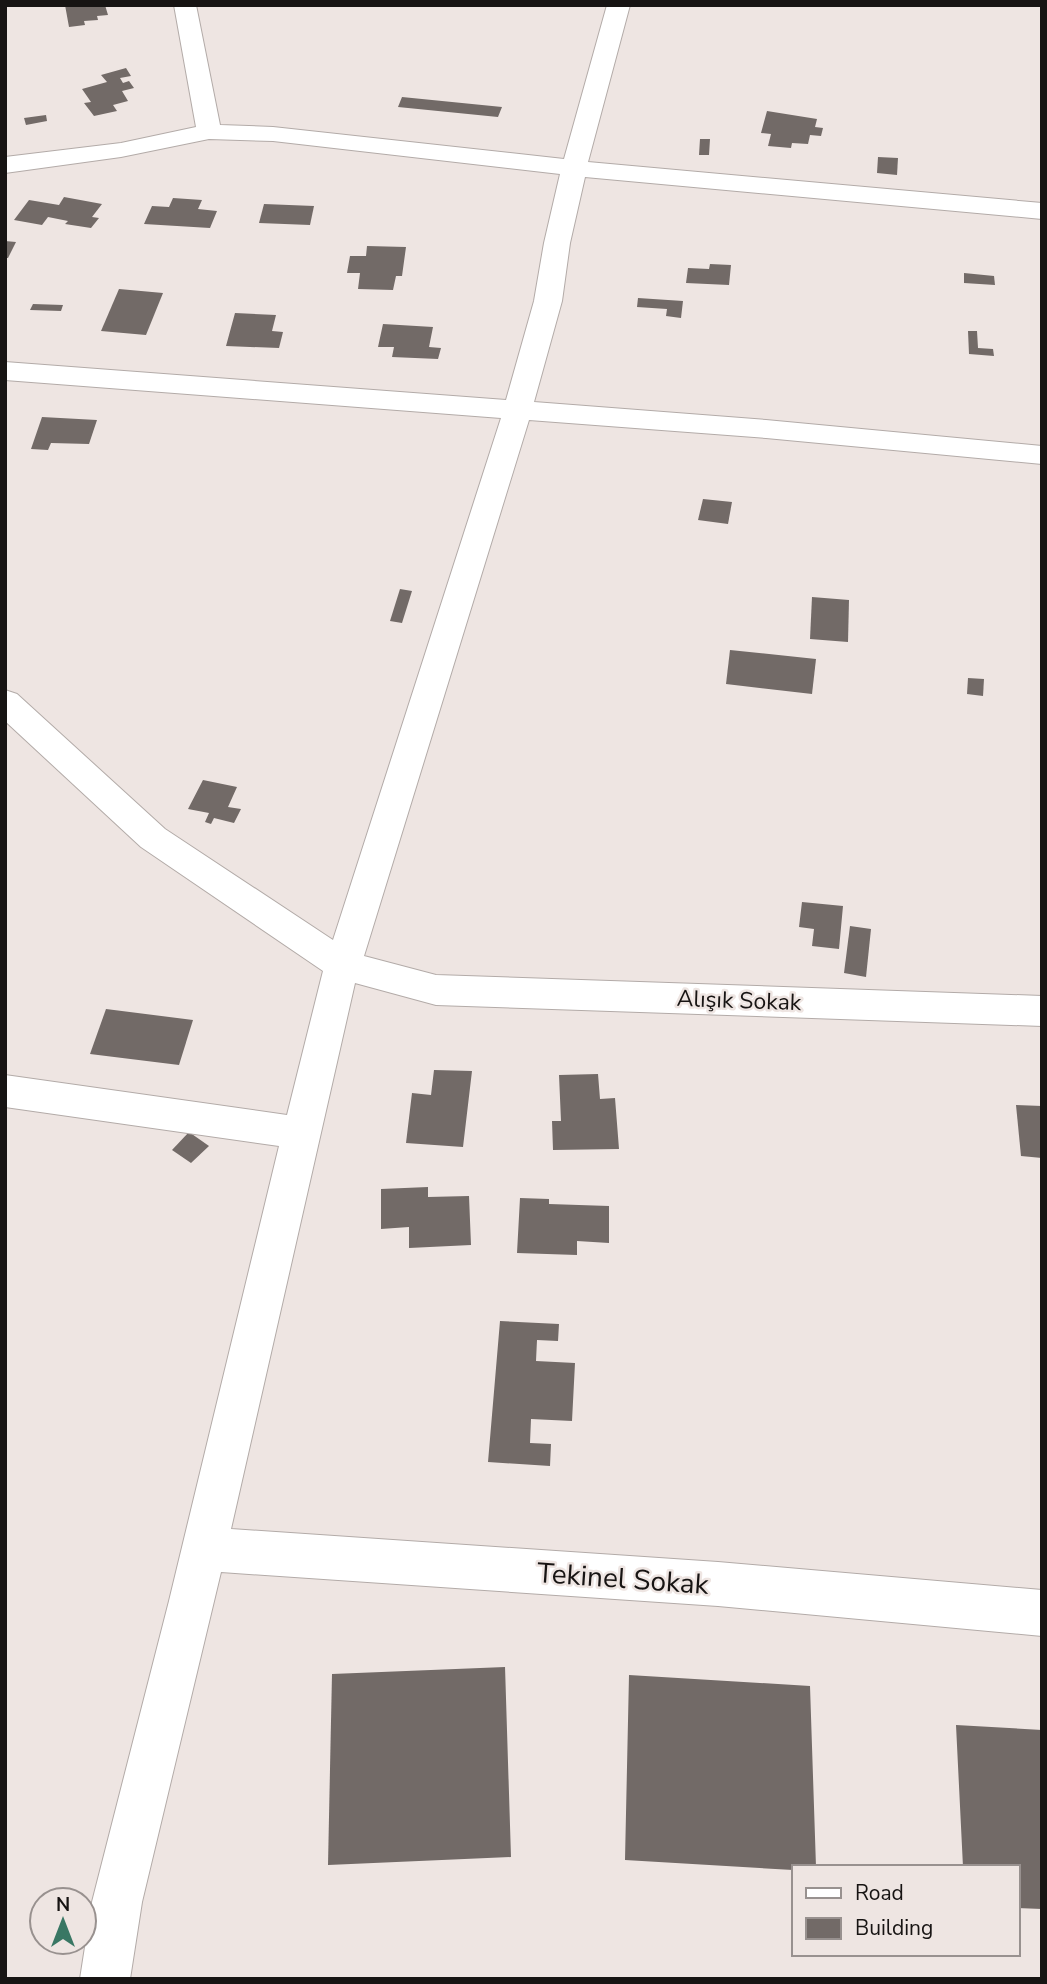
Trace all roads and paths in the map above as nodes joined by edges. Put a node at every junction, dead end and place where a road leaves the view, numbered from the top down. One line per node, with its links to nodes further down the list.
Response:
1 (185, 5): 3 (street)
2 (619, 5): 5 (street)
3 (209, 132): 4 (street); 5 (street)
4 (5, 165)
5 (574, 168): 6 (street); 8 (street)
6 (1042, 211)
7 (5, 371): 8 (street)
8 (517, 410): 9 (street); 11 (street)
9 (1042, 455)
10 (5, 702): 11 (street, Alışık Sokak)
11 (342, 965): 12 (street, Alışık Sokak); 14 (street)
12 (1042, 1011)
13 (5, 1091): 14 (street)
14 (300, 1133): 15 (street)
15 (204, 1549): 16 (street, Tekinel Sokak); 17 (street)
16 (1042, 1613)
17 (105, 1979)

